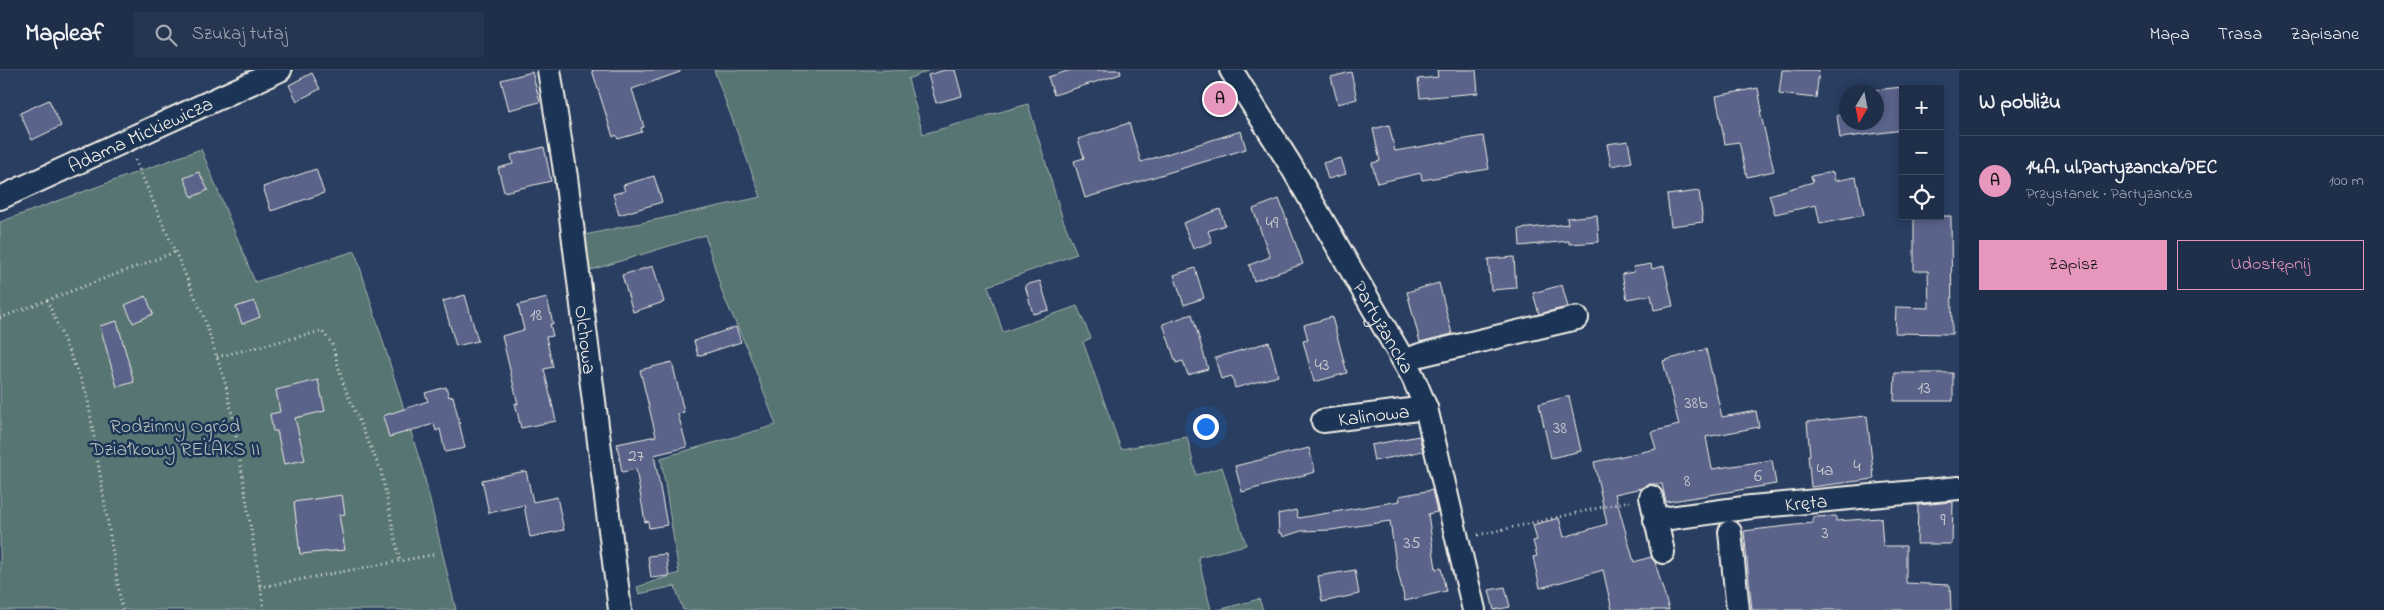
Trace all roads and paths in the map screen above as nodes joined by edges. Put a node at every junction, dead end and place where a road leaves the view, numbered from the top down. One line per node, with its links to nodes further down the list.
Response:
1 (280, 70): 4 (street, Adama Mickiewicza)
2 (549, 70): 25 (street, Olchowa)
3 (1231, 70): 11 (street, Partyzancka)
4 (125, 139): 5 (street, Adama Mickiewicza); 6 (path)
5 (0, 198)
6 (175, 252): 7 (path); 10 (path)
7 (47, 300): 8 (path); 23 (path)
8 (0, 318)
9 (1577, 318): 11 (street)
10 (217, 357): 21 (path); 22 (path)
11 (1404, 362): 12 (street, Partyzancka)
12 (1426, 408): 13 (street, Kalinowa); 26 (street, Partyzancka)
13 (1323, 421)
14 (1959, 488): 16 (street, Kręta)
15 (1650, 497): 16 (street); 18 (path)
16 (1655, 520): 19 (street)
17 (1730, 532): 27 (street)
18 (1471, 536)
19 (1663, 552)
20 (437, 554): 21 (path)
21 (400, 562): 22 (path)
22 (260, 587): 24 (path)
23 (122, 610)
24 (264, 610)
25 (620, 610)
26 (1474, 610)
27 (1738, 610)

